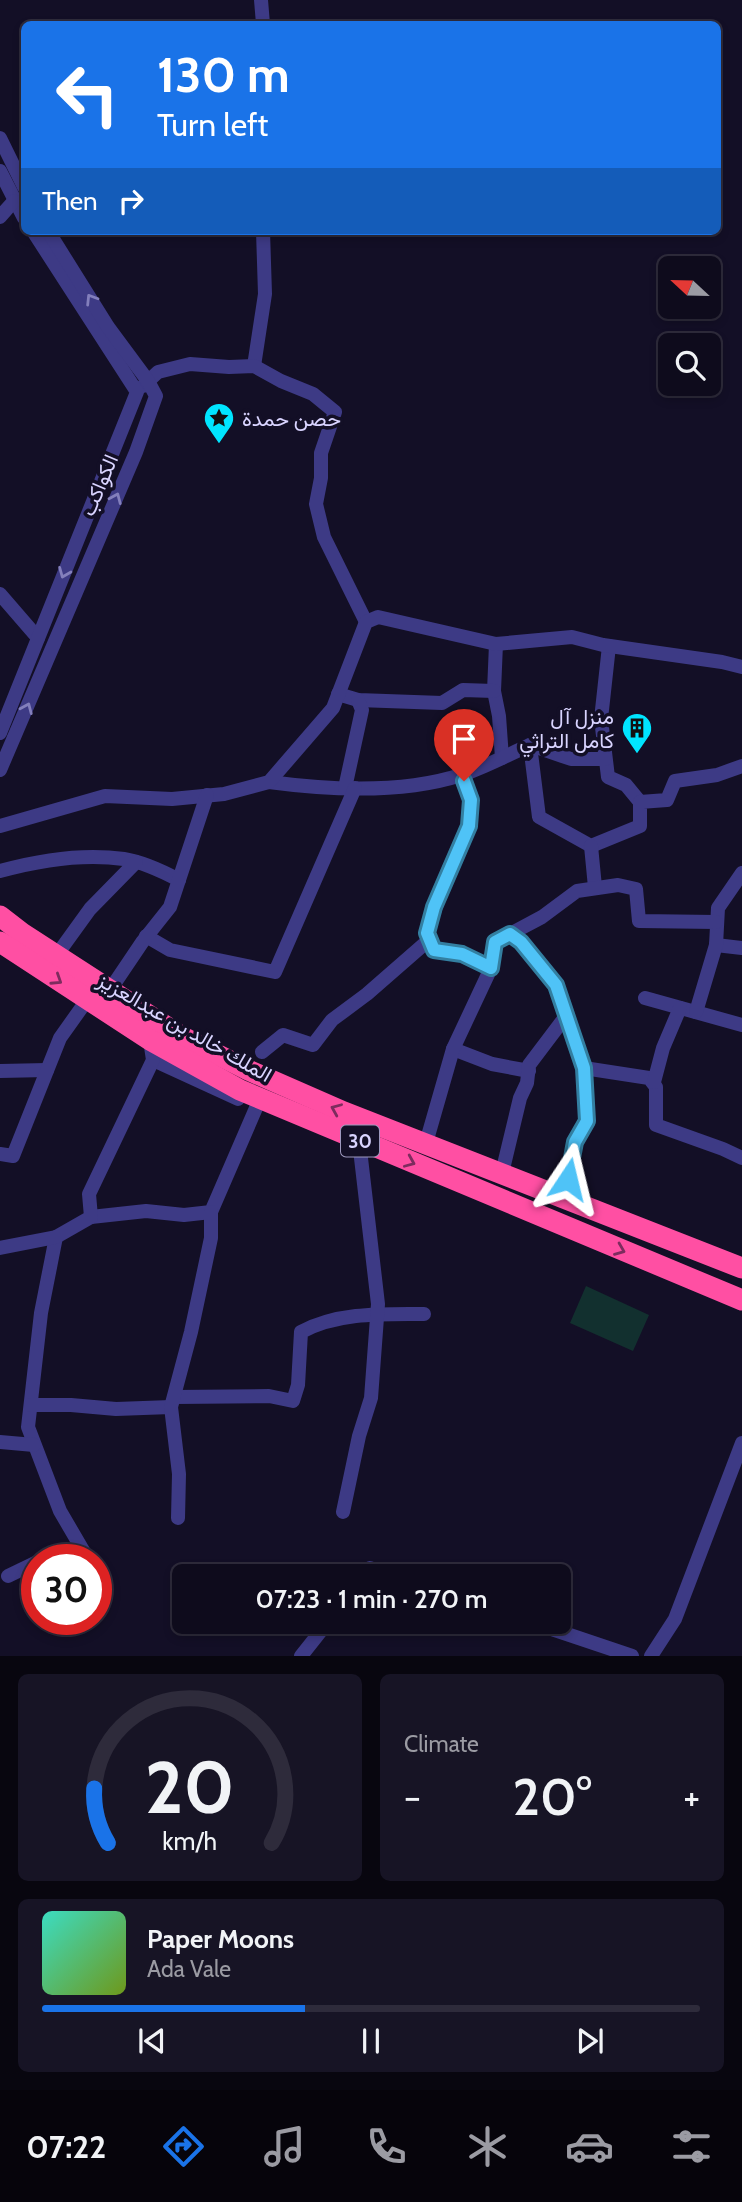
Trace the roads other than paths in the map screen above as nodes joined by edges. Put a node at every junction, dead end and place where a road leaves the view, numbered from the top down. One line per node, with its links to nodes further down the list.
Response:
1 (261, 0): 2 (street)
2 (263, 21)
3 (0, 138): 5 (street)
4 (0, 172): 6 (street)
5 (21, 181)
6 (14, 201): 7 (street); 8 (street)
7 (21, 213)
8 (0, 217)
9 (36, 235): 14 (street)
10 (50, 235): 13 (street, one-way to 10)
11 (263, 235): 12 (street)
12 (254, 366): 13 (street); 16 (street)
13 (148, 381): 14 (street); 29 (street, الكواكب, one-way to 13)
14 (137, 392): 17 (street, الكواكب, one-way to 17)
15 (0, 594): 17 (street)
16 (366, 622): 18 (street); 22 (street)
17 (38, 638): 24 (street, الكواكب)
18 (496, 644): 19 (street); 21 (street)
19 (609, 646): 20 (street); 27 (street)
20 (742, 667)
21 (494, 691): 23 (street); 26 (street)
22 (338, 694): 23 (street); 31 (street)
23 (358, 700): 32 (street)
24 (0, 733)
25 (530, 745): 26 (street); 27 (street); 36 (street)
26 (502, 758): 30 (street)
27 (605, 759): 34 (street)
28 (742, 766): 34 (street)
29 (0, 770)
30 (463, 775): 32 (street); 46 (street)
31 (269, 782): 32 (street); 33 (street)
32 (350, 788): 45 (street)
33 (207, 796): 35 (street); 40 (street)
34 (640, 802): 36 (street)
35 (0, 826)
36 (591, 846): 41 (street)
37 (135, 862): 38 (street); 40 (street); 50 (street)
38 (0, 871)
39 (742, 873): 43 (street)
40 (179, 880): 45 (street)
41 (595, 887): 43 (street); 44 (street)
42 (0, 916): 50 (highway, الملك خالد بن عبدالعزيز / 30)
43 (716, 922): 48 (street)
44 (510, 934): 51 (street); 57 (street)
45 (146, 936): 52 (street)
46 (430, 939): 51 (street); 61 (street)
47 (0, 942): 54 (highway, الملك خالد بن عبدالعزيز / 30, one-way to 54)
48 (716, 945): 49 (street); 56 (street)
49 (742, 948)
50 (56, 956): 52 (highway, الملك خالد بن عبدالعزيز / 30)
51 (491, 968): 59 (street)
52 (110, 990): 70 (highway, الملك خالد بن عبدالعزيز / 30, one-way to 52)
53 (645, 998): 55 (street)
54 (87, 1000): 60 (highway, الملك خالد بن عبدالعزيز / 30); 63 (street)
55 (680, 1008): 56 (street); 66 (street)
56 (696, 1012): 58 (street)
57 (566, 1016): 62 (street); 65 (street)
58 (742, 1025)
59 (453, 1049): 65 (street); 70 (street)
60 (151, 1050): 67 (street); 68 (highway, الملك خالد بن عبدالعزيز / 30); 76 (street)
61 (262, 1052)
62 (584, 1068): 66 (street); 74 (street)
63 (47, 1070): 64 (street); 71 (street)
64 (0, 1071)
65 (529, 1071): 73 (street)
66 (654, 1082): 72 (street)
67 (256, 1108): 68 (street); 75 (street)
68 (320, 1124): 69 (highway, الملك خالد بن عبدالعزيز / 30)
69 (359, 1141): 80 (highway, الملك خالد بن عبدالعزيز / 30, one-way to 80); 81 (street)
70 (426, 1143): 73 (highway, الملك خالد بن عبدالعزيز / 30)
71 (0, 1154)
72 (742, 1158)
73 (502, 1172): 74 (highway, الملك خالد بن عبدالعزيز / 30)
74 (565, 1197): 79 (highway, الملك خالد بن عبدالعزيز / 30)
75 (211, 1212): 76 (street); 83 (street)
76 (92, 1217): 77 (street)
77 (55, 1237): 78 (street); 84 (street)
78 (0, 1248)
79 (742, 1268)
80 (742, 1300)
81 (378, 1314): 82 (street); 83 (street); 88 (street)
82 (424, 1314)
83 (173, 1402): 84 (street); 89 (street)
84 (31, 1405): 87 (street)
85 (0, 1442): 87 (street)
86 (742, 1443): 97 (street)
87 (34, 1445): 90 (street)
88 (343, 1512)
89 (178, 1518)
90 (79, 1544)
91 (21, 1570): 92 (street)
92 (8, 1576)
93 (319, 1634): 95 (street)
94 (567, 1634): 96 (street)
95 (302, 1656)
96 (632, 1656)
97 (651, 1656)

